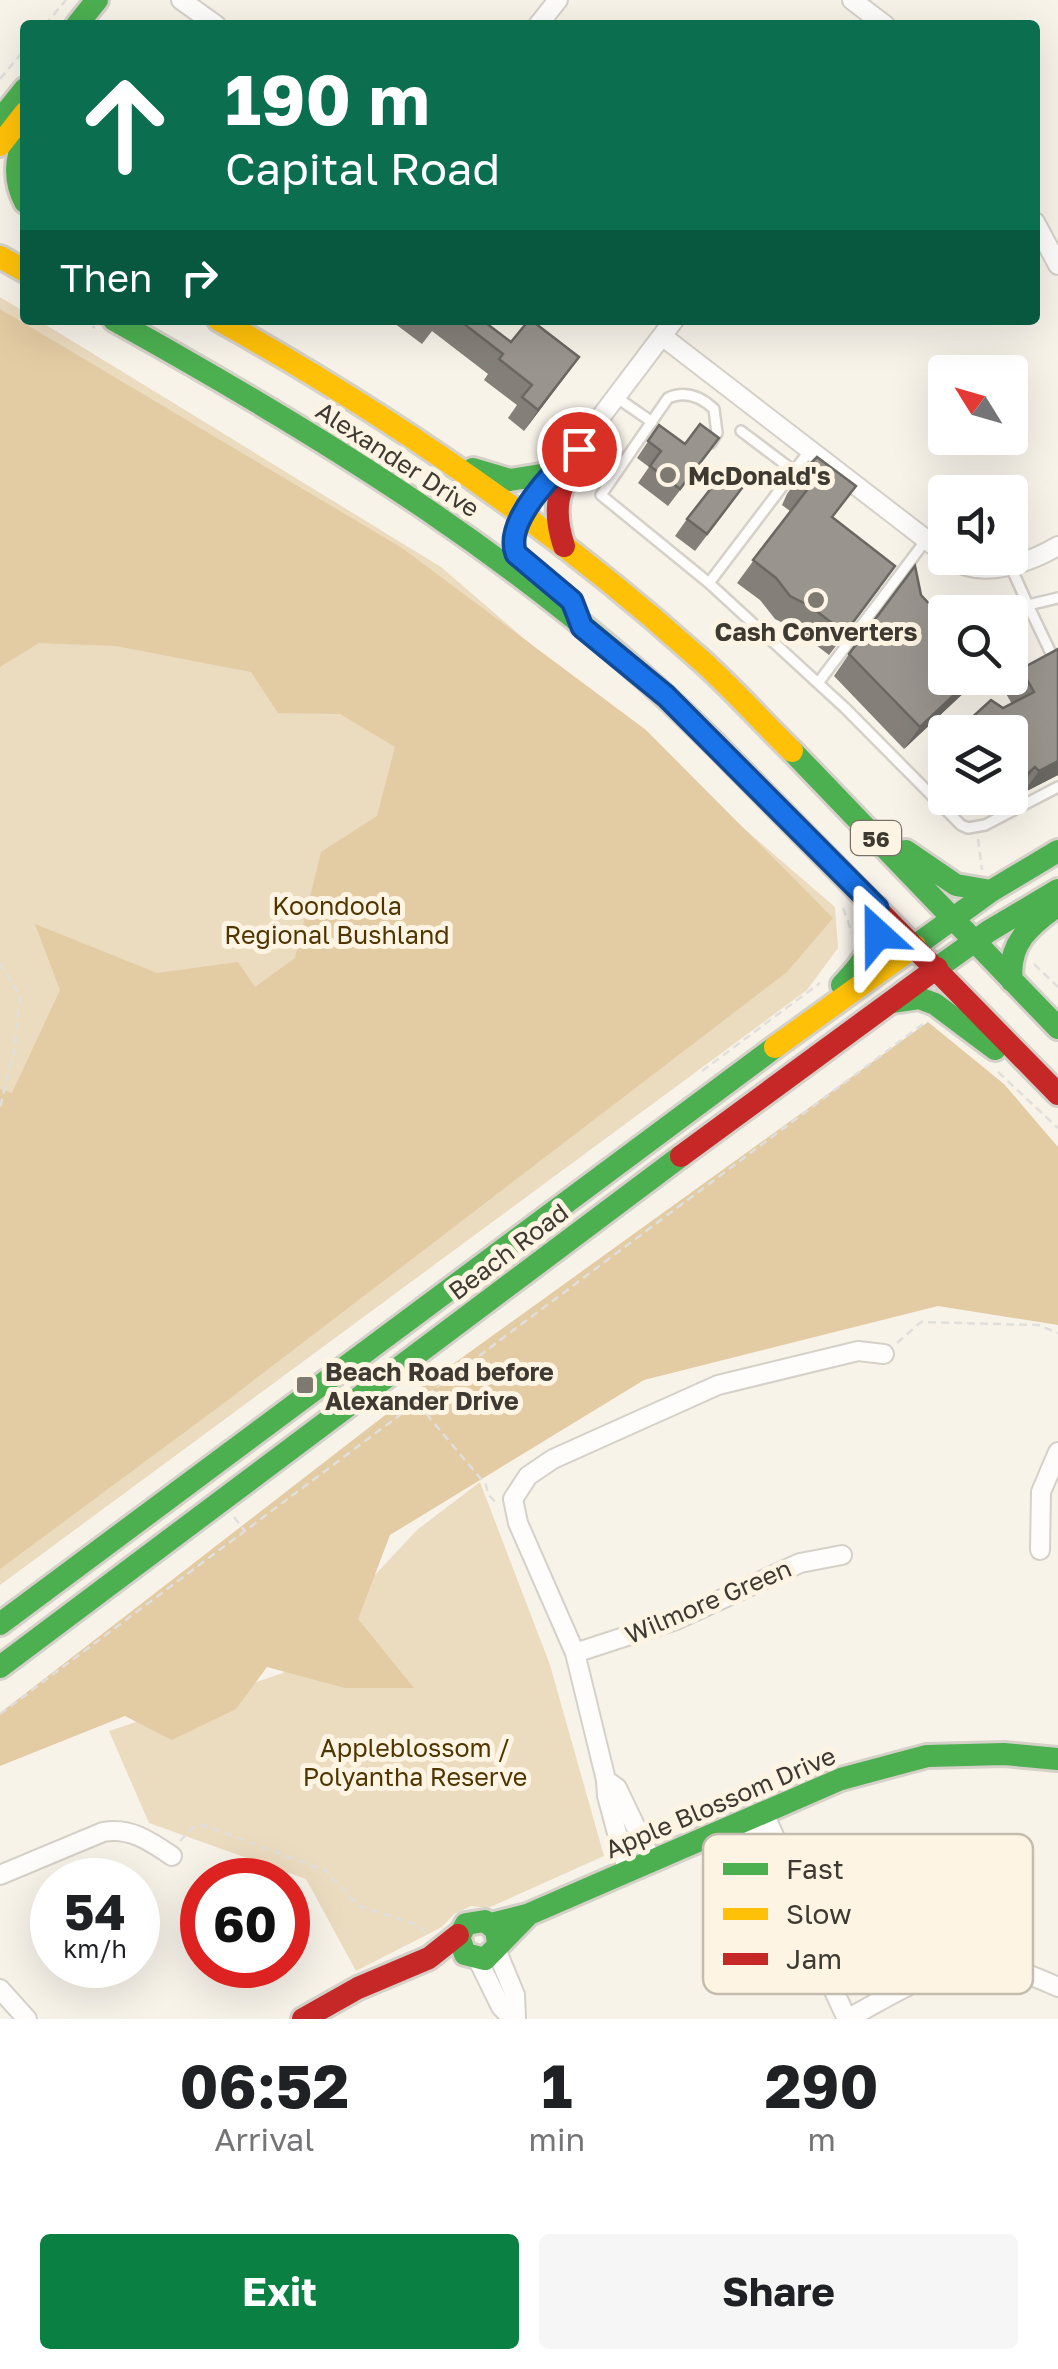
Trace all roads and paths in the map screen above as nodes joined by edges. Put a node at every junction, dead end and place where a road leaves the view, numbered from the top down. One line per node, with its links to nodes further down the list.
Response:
1 (66, 0): 7 (path)
2 (97, 0): 8 (main road)
3 (114, 0): 9 (main road)
4 (558, 0): 11 (street)
5 (852, 0): 12 (street)
6 (190, 2): 10 (street)
7 (49, 20)
8 (80, 20)
9 (98, 20)
10 (210, 20)
11 (542, 20)
12 (878, 20)
13 (20, 55): 14 (path)
14 (0, 80)
15 (20, 95): 17 (main road)
16 (20, 119): 18 (main road)
17 (0, 120)
18 (0, 145)
19 (20, 150): 20 (main road)
20 (20, 192)
21 (1040, 231): 22 (street)
22 (1058, 264)
23 (106, 325): 44 (main road, Alexander Drive / 56)
24 (227, 325): 33 (main road, Alexander Drive / 56)
25 (670, 325): 26 (street)
26 (662, 336): 27 (street); 32 (street)
27 (616, 397): 28 (lane); 31 (street)
28 (652, 422): 30 (lane); 41 (lane)
29 (741, 431): 34 (lane)
30 (711, 444)
31 (579, 449): 35 (street); 38 (main road)
32 (810, 450): 34 (lane); 37 (street)
33 (439, 456): 35 (main road); 36 (main road, Alexander Drive / 56)
34 (794, 471): 41 (lane)
35 (553, 473): 36 (street)
36 (523, 516): 38 (main road, Alexander Drive / 56); 44 (street)
37 (926, 540): 46 (lane)
38 (564, 546): 47 (main road, Alexander Drive / 56)
39 (1058, 546): 40 (street)
40 (1028, 559)
41 (709, 583): 46 (lane)
42 (1058, 598): 43 (lane)
43 (1028, 605): 45 (lane)
44 (582, 627): 55 (main road, Alexander Drive / 56)
45 (1058, 668)
46 (818, 683): 49 (lane)
47 (818, 776): 51 (main road); 56 (main road, Alexander Drive / 56)
48 (1058, 787): 49 (lane)
49 (976, 827): 51 (path)
50 (1058, 851): 51 (main road, Beach Road)
51 (986, 881): 56 (main road, Beach Road)
52 (1058, 890): 58 (main road, Beach Road)
53 (837, 899): 57 (path)
54 (1058, 904): 64 (main road)
55 (877, 908): 59 (main road, Alexander Drive / 56); 69 (main road)
56 (952, 919): 58 (main road, Alexander Drive / 56); 59 (main road, Beach Road)
57 (852, 937)
58 (975, 941): 62 (main road, Beach Road); 64 (main road, Alexander Drive / 56)
59 (915, 946): 62 (main road, Alexander Drive / 56); 69 (main road, Beach Road)
60 (1026, 956): 65 (path)
61 (0, 964): 72 (path)
62 (938, 968): 66 (main road, Beach Road); 71 (main road, Alexander Drive / 56)
63 (826, 978): 70 (path)
64 (1012, 981): 68 (main road, Alexander Drive / 56)
65 (1058, 987)
66 (892, 1002): 71 (main road); 82 (main road, Beach Road)
67 (923, 1024): 75 (path)
68 (1058, 1028)
69 (750, 1063): 80 (main road, Beach Road)
70 (702, 1071)
71 (1058, 1097)
72 (0, 1108)
73 (1058, 1333): 74 (path)
74 (884, 1354): 81 (street)
75 (417, 1403): 77 (path); 83 (path)
76 (1058, 1452): 78 (street)
77 (503, 1512)
78 (1040, 1550)
79 (842, 1555): 81 (street, Wilmore Green)
80 (0, 1624)
81 (576, 1652): 85 (street)
82 (0, 1667)
83 (0, 1714)
84 (1058, 1759): 86 (main road, Apple Blossom Drive)
85 (606, 1780): 91 (street); 92 (street)
86 (755, 1817): 87 (main road, Apple Blossom Drive); 88 (street)
87 (713, 1834)
88 (760, 1834)
89 (703, 1838): 91 (main road, Apple Blossom Drive)
90 (172, 1856): 93 (street); 95 (path)
91 (651, 1859): 92 (main road, Apple Blossom Drive)
92 (627, 1870): 94 (main road, Apple Blossom Drive)
93 (0, 1875)
94 (481, 1944): 95 (main road); 103 (street)
95 (429, 1958): 102 (main road)
96 (1033, 1976): 97 (street)
97 (1058, 1986)
98 (0, 1989): 101 (street)
99 (836, 1994): 104 (street)
100 (895, 1994): 104 (street)
101 (27, 2019)
102 (303, 2019)
103 (514, 2019)
104 (847, 2019)

